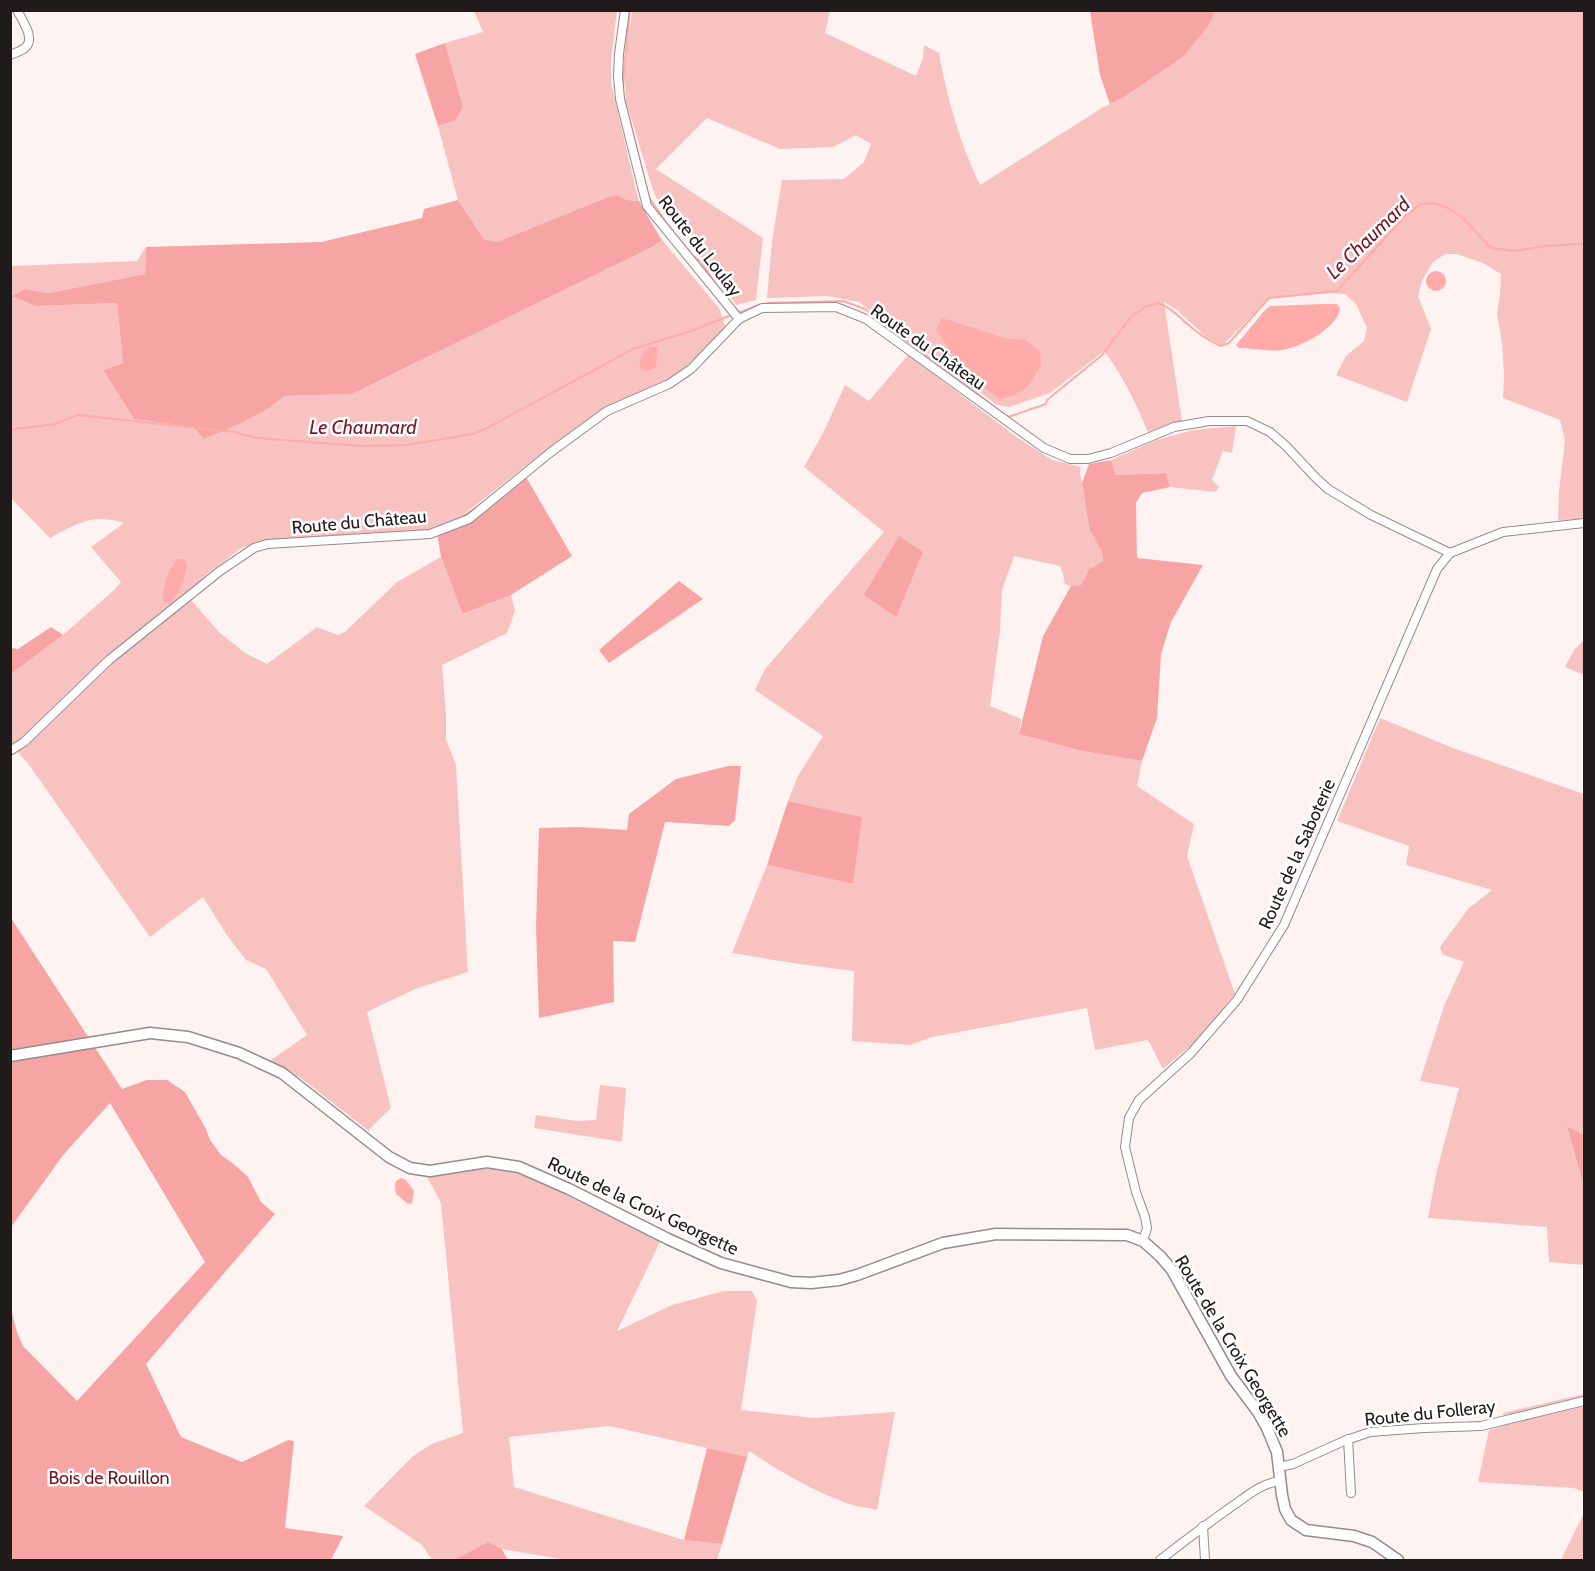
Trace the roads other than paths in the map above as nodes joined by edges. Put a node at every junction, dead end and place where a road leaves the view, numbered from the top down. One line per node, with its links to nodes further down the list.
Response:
1 (17, 10): 3 (street)
2 (625, 10): 4 (street, Route du Loulay)
3 (10, 55)
4 (739, 320): 6 (street, Route du Château); 7 (street, Route du Château)
5 (1584, 523): 6 (street)
6 (1450, 553): 9 (street, Route de la Saboterie)
7 (10, 751)
8 (10, 1056): 9 (street, Route de la Croix Georgette)
9 (1143, 1241): 12 (street, Route de la Croix Georgette)
10 (1584, 1401): 11 (street, Route du Folleray)
11 (1348, 1439): 12 (street, Route du Folleray); 14 (street, Route du Folleray)
12 (1279, 1467): 13 (street, Route de la Croix Georgette)
13 (1280, 1481): 15 (street); 18 (street, Route de la Croix Georgette)
14 (1351, 1493)
15 (1203, 1526): 16 (street); 17 (street)
16 (1160, 1560)
17 (1205, 1560)
18 (1398, 1560)

